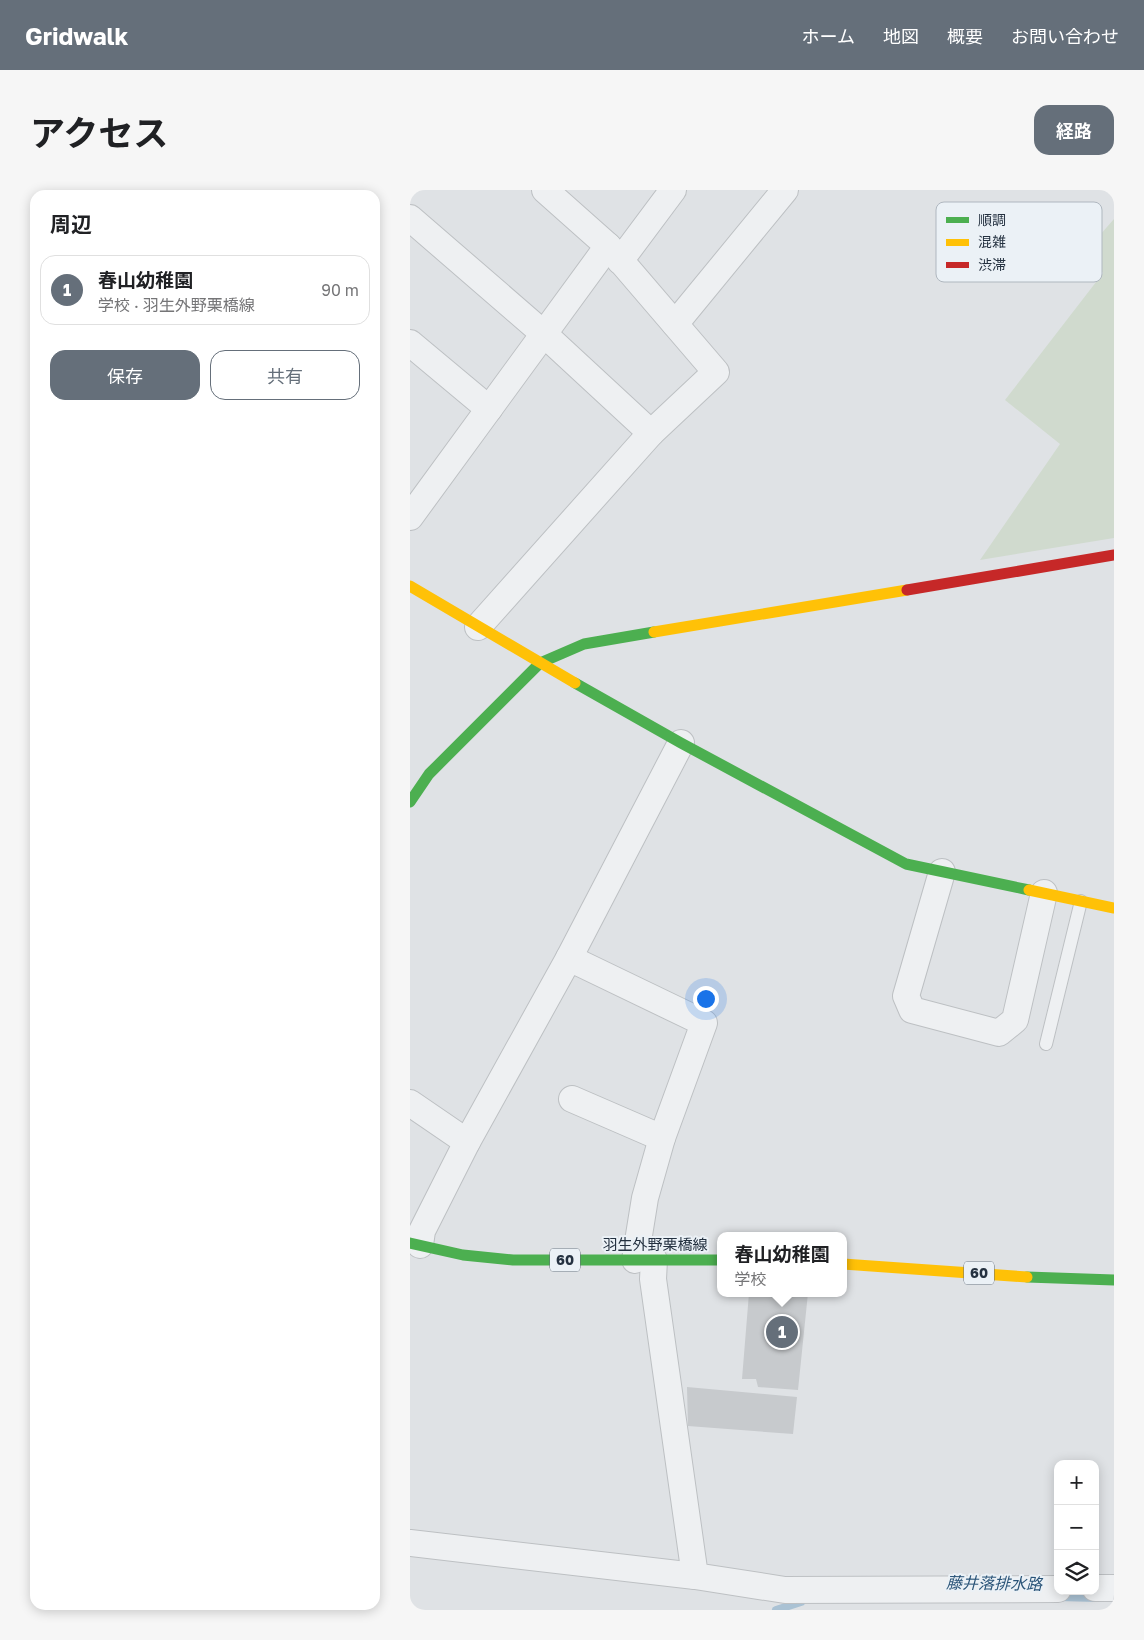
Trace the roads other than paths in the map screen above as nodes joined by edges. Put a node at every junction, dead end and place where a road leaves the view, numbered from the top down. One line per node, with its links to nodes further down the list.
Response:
1 (545, 190): 5 (street)
2 (673, 190): 5 (street)
3 (786, 190): 6 (street)
4 (410, 218): 7 (street)
5 (614, 254): 6 (street); 7 (street)
6 (675, 324): 10 (street)
7 (544, 334): 9 (street); 10 (street)
8 (410, 343): 9 (street)
9 (489, 409): 11 (street)
10 (651, 433): 14 (street)
11 (410, 517)
12 (1114, 555): 15 (street)
13 (410, 586): 14 (street)
14 (478, 626): 15 (street)
15 (540, 663): 16 (street); 17 (street)
16 (680, 743): 18 (street); 22 (street)
17 (410, 802)
18 (942, 872): 19 (street); 19 (street)
19 (1044, 893): 20 (street)
20 (1081, 901): 21 (street); 23 (lane)
21 (1114, 908)
22 (569, 958): 26 (street); 27 (street)
23 (1046, 1044)
24 (572, 1099): 26 (street)
25 (410, 1103): 27 (street)
26 (662, 1138): 29 (street)
27 (467, 1142): 28 (street)
28 (415, 1244): 29 (street, 羽生外野栗橋線 / 60)
29 (644, 1260): 30 (street, 羽生外野栗橋線 / 60); 34 (street)
30 (717, 1260)
31 (847, 1264): 32 (street, 60)
32 (1114, 1280)
33 (410, 1543): 34 (street)
34 (695, 1576): 37 (street)
35 (1099, 1588): 36 (street)
36 (1114, 1588)
37 (1054, 1589)

